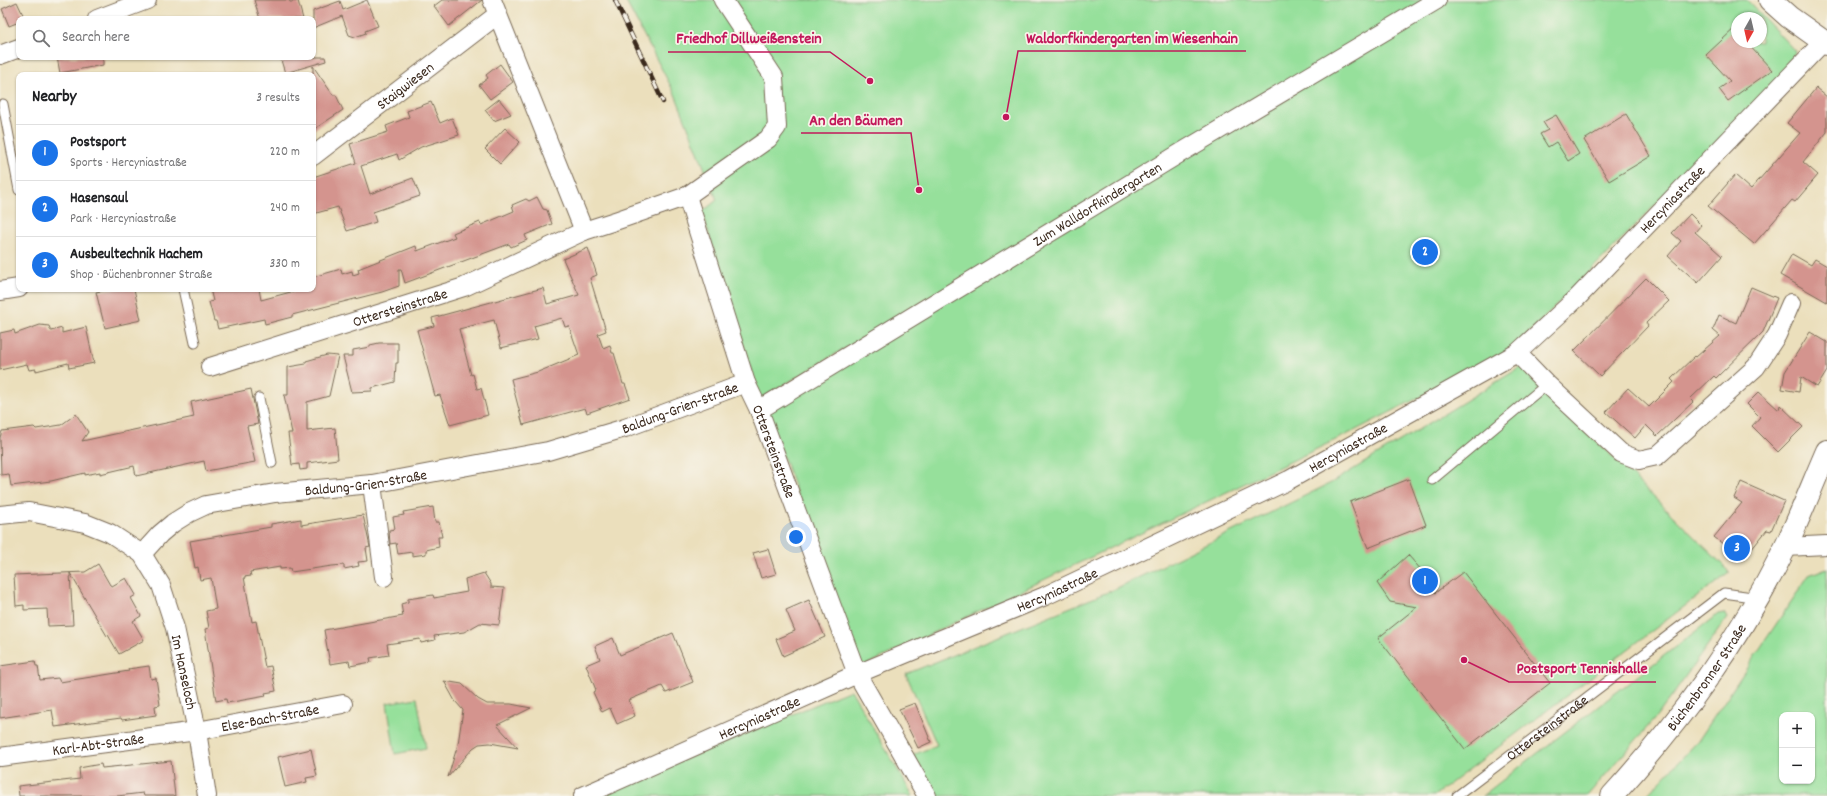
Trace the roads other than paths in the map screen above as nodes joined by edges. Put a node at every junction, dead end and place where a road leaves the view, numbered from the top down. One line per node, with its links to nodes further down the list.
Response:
1 (147, 0): 6 (street)
2 (723, 0): 13 (street)
3 (1437, 0): 25 (street, Zum Walldorfkindergarten)
4 (1770, 0): 7 (main road)
5 (494, 7): 11 (street, Staigwiesen); 14 (street)
6 (105, 16)
7 (1826, 42): 20 (street, Hercyniastraße)
8 (16, 49): 9 (street)
9 (0, 55)
10 (3, 104): 12 (lane)
11 (316, 154)
12 (16, 174)
13 (687, 196): 14 (street, Ottersteinstraße); 22 (street, Ottersteinstraße)
14 (584, 231): 21 (street, Ottersteinstraße)
15 (16, 288): 16 (street)
16 (0, 291)
17 (184, 292): 19 (lane)
18 (1791, 303): 23 (street)
19 (195, 343)
20 (1517, 353): 23 (street); 36 (street, Hercyniastraße)
21 (210, 367)
22 (746, 383): 25 (street, Ottersteinstraße); 29 (street, Baldung-Grien-Straße)
23 (1547, 384): 28 (lane)
24 (259, 398): 27 (lane)
25 (759, 410): 36 (street, Ottersteinstraße)
26 (1827, 451): 32 (main road, Büchenbronner Straße)
27 (272, 463)
28 (1432, 480)
29 (372, 484): 33 (street, Baldung-Grien-Straße); 34 (street)
30 (0, 515): 33 (street)
31 (1827, 545): 32 (street)
32 (1785, 547): 35 (main road, Büchenbronner Straße)
33 (142, 554): 38 (street, Im Hanseloch)
34 (384, 577)
35 (1759, 598): 43 (lane, Ottersteinstraße); 44 (main road, Büchenbronner Straße)
36 (857, 674): 41 (street, Hercyniastraße); 42 (street, Ottersteinstraße)
37 (343, 704): 38 (street, Else-Bach-Straße)
38 (197, 732): 39 (street, Karl-Abt-Straße); 40 (street, Im Hanseloch)
39 (0, 756)
40 (207, 796)
41 (583, 796)
42 (927, 796)
43 (1457, 796)
44 (1612, 796)

